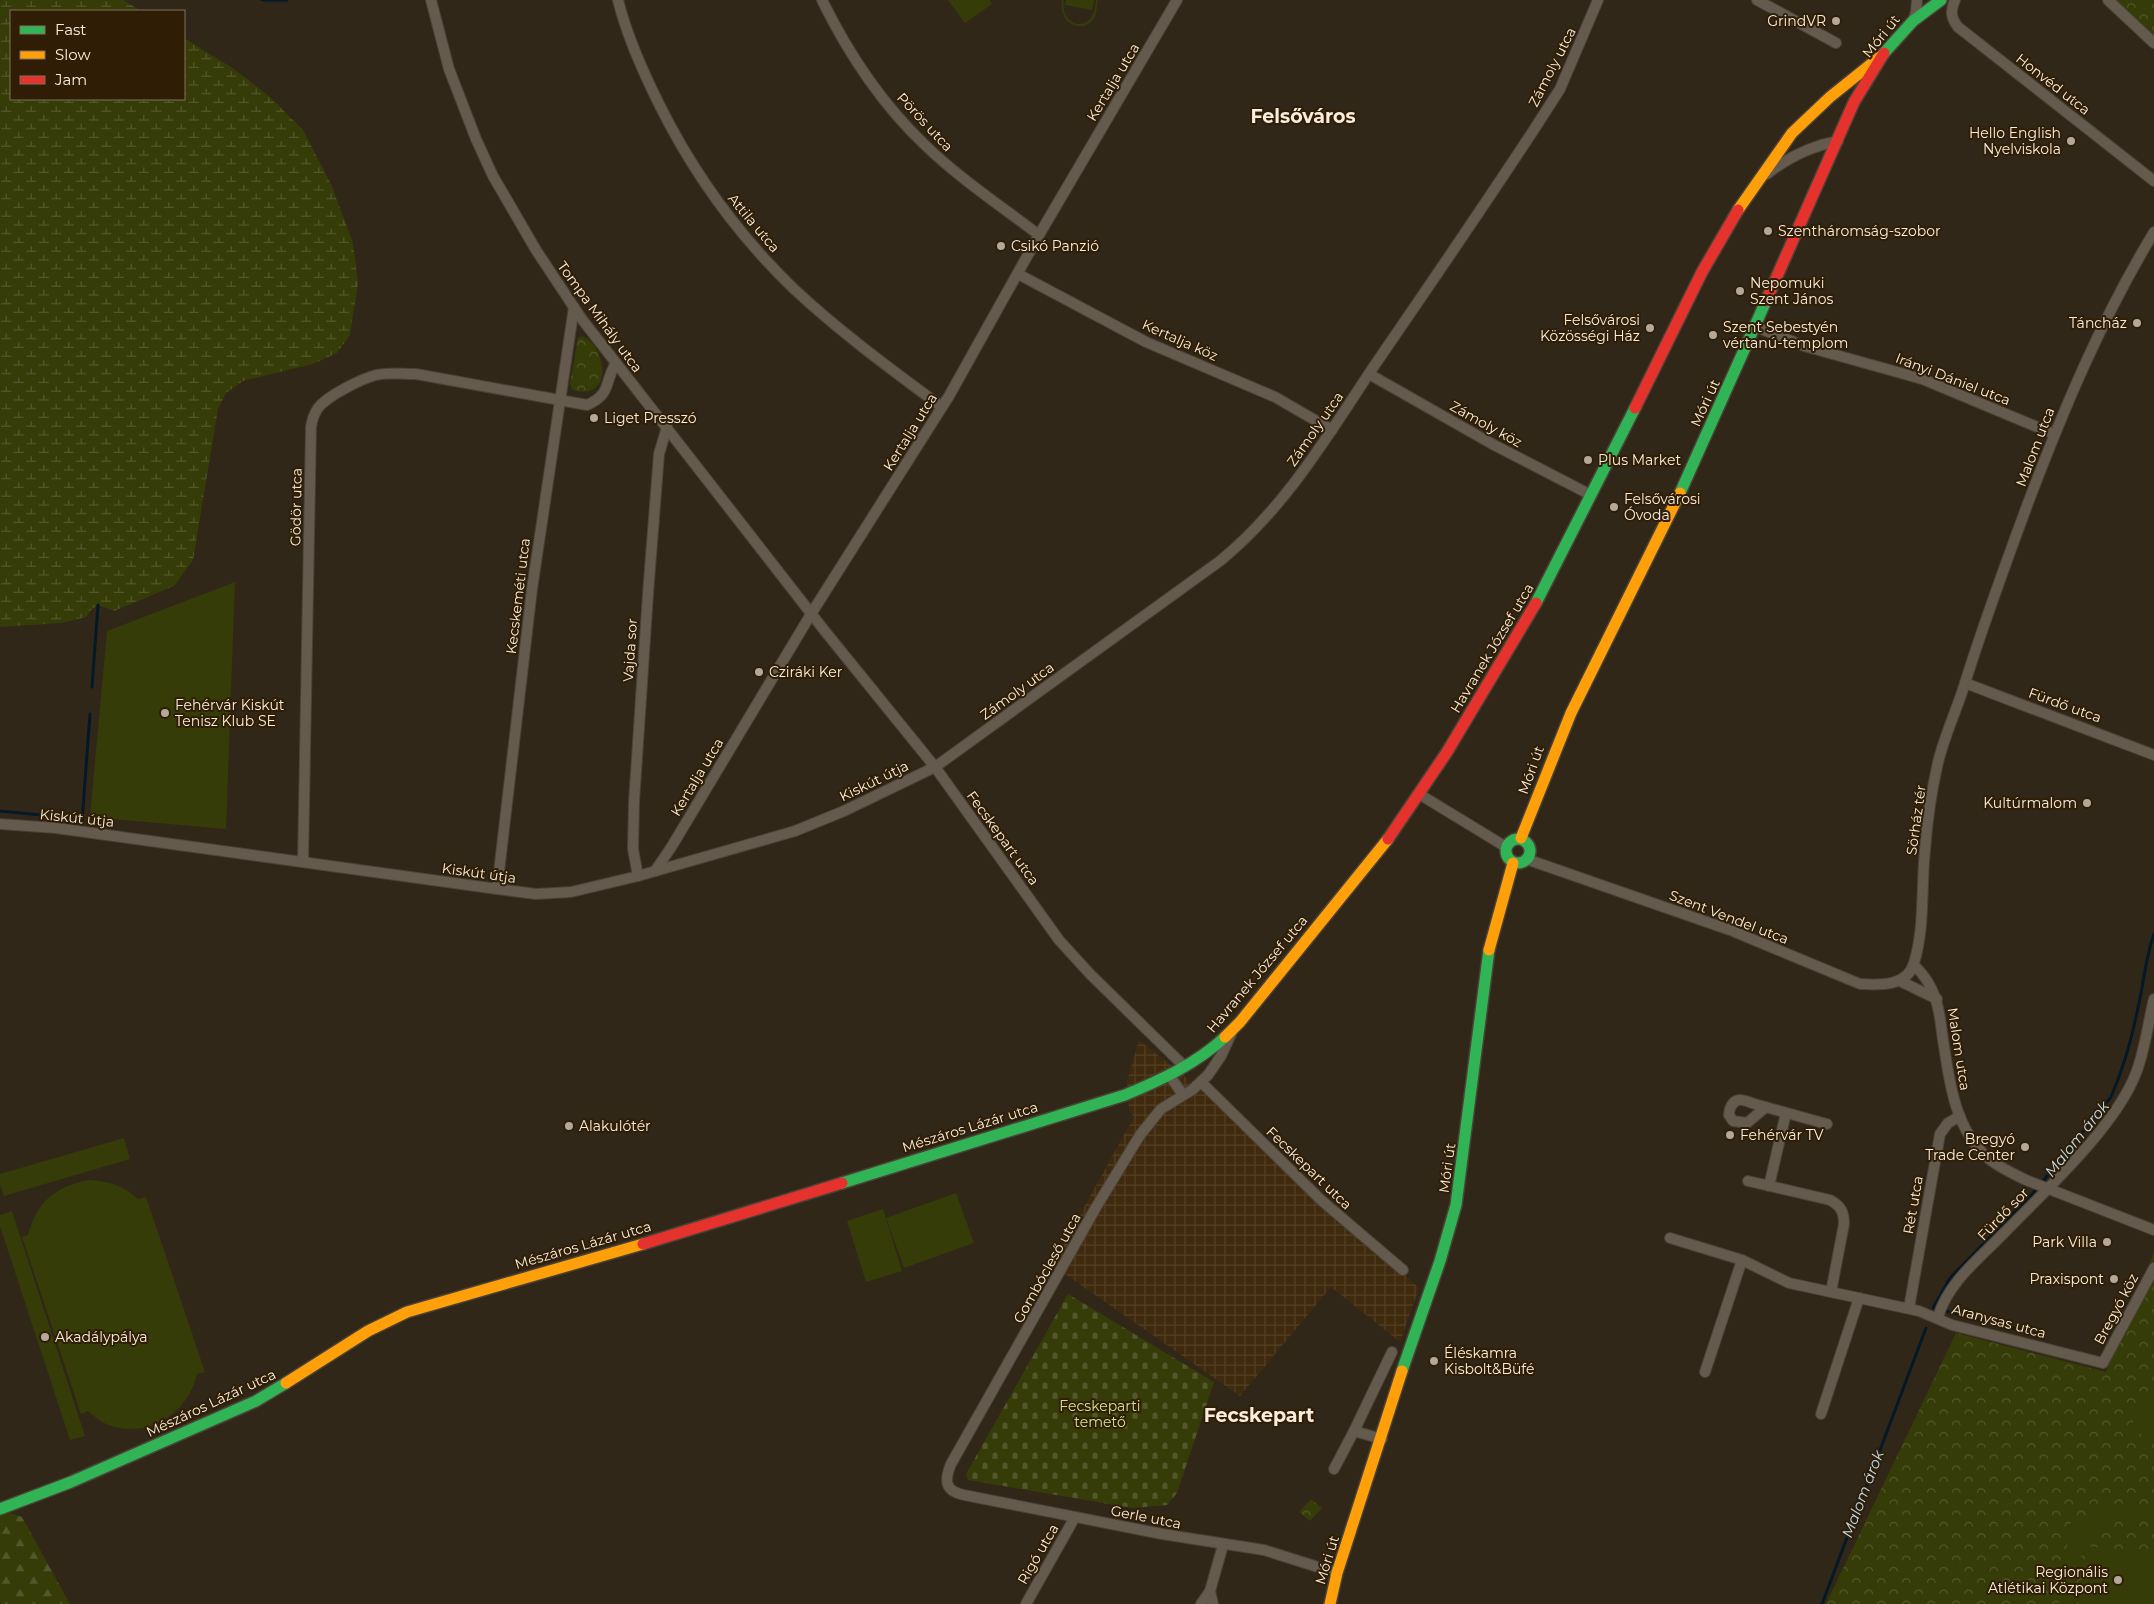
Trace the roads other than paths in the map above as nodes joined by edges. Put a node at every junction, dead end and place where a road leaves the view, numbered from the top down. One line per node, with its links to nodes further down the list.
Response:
1 (431, 0): 21 (street, Tompa Mihály utca)
2 (618, 0): 26 (street, Attila utca)
3 (822, 0): 19 (street, Pörös utca)
4 (1177, 0): 19 (street, Kertalja utca)
5 (1598, 0): 24 (street, Zámoly utca)
6 (1757, 0): 12 (street)
7 (1917, 0): 11 (street)
8 (1941, 0): 11 (street, Móri út)
9 (1955, 0): 17 (street, Honvéd utca)
10 (2108, 0): 13 (street)
11 (1912, 21): 14 (street, Móri út)
12 (1836, 43)
13 (2154, 43)
14 (1881, 56): 15 (street, Móri út); 16 (street, Havranek József utca)
15 (1838, 141): 16 (street); 22 (street, Móri út)
16 (1760, 180): 30 (street, Havranek József utca)
17 (2154, 181)
18 (2154, 232): 29 (street, Malom utca)
19 (1039, 235): 20 (street, Kertalja utca)
20 (1018, 274): 26 (street, Kertalja utca); 28 (street, Kertalja köz)
21 (574, 307): 23 (street, Tompa Mihály utca); 25 (street, Kecskeméti utca)
22 (1756, 327): 29 (street, Irányi Dániel utca); 37 (street, Móri út)
23 (616, 363): 25 (street, Gödör utca); 27 (street, Tompa Mihály utca)
24 (1369, 374): 28 (street, Zámoly utca); 30 (street, Zámoly köz)
25 (560, 400): 40 (street, Gödör utca); 44 (street, Kecskeméti utca)
26 (942, 407): 31 (street, Kertalja utca)
27 (667, 427): 31 (street, Tompa Mihály utca); 43 (street, Vajda sor)
28 (1332, 430): 34 (street, Zámoly utca)
29 (2054, 434): 32 (street, Malom utca)
30 (1591, 495): 35 (street, Havranek József utca)
31 (811, 614): 34 (street, Fecskepart utca); 42 (street, Kertalja utca)
32 (1965, 683): 33 (street, Fürdő utca); 45 (street, Sörház tér)
33 (2154, 755)
34 (936, 767): 42 (street, Kiskút útja); 51 (street, Fecskepart utca)
35 (1419, 794): 38 (street); 49 (street, Havranek József utca)
36 (0, 824): 40 (street, Kiskút útja)
37 (1521, 838): 38 (street); 39 (street)
38 (1506, 847): 41 (street)
39 (1529, 860): 41 (street); 46 (street, Szent Vendel utca)
40 (303, 861): 44 (street, Kiskút útja)
41 (1513, 863): 76 (street, Móri út)
42 (654, 871): 43 (street, Kiskút útja)
43 (638, 876): 44 (street, Kiskút útja)
44 (497, 889)
45 (1914, 965): 46 (street); 47 (street, Malom utca)
46 (1900, 981): 47 (street)
47 (1937, 999): 57 (street, Malom utca)
48 (2154, 999): 61 (street, Fürdő sor)
49 (1233, 1028): 50 (street, Havranek József utca); 53 (street)
50 (1196, 1060): 51 (street, Havranek József utca); 53 (street, Fecskepart utca)
51 (1185, 1067): 52 (street, Havranek József utca)
52 (1170, 1076): 54 (street); 79 (street, Mészáros Lázár utca)
53 (1204, 1079): 54 (street, Gombócleső utca); 66 (street, Fecskepart utca)
54 (1183, 1095): 78 (street, Gombócleső utca)
55 (1766, 1107): 56 (street)
56 (1786, 1113): 58 (street); 60 (street)
57 (1960, 1116): 61 (street, Malom utca); 69 (street, Rét utca)
58 (1827, 1124)
59 (1748, 1181): 60 (street)
60 (1769, 1186): 67 (street)
61 (2048, 1188): 62 (street); 70 (street, Fürdő sor)
62 (2154, 1230)
63 (1670, 1238): 64 (street, Aranysas utca)
64 (1742, 1260): 67 (street, Aranysas utca); 73 (street)
65 (2154, 1268): 72 (street, Bregyó köz)
66 (1403, 1270)
67 (1831, 1292): 68 (street, Aranysas utca)
68 (1859, 1298): 69 (street, Aranysas utca); 74 (street)
69 (1909, 1308): 70 (street, Aranysas utca)
70 (1938, 1318): 72 (street, Aranysas utca)
71 (1392, 1352): 75 (street)
72 (2103, 1363)
73 (1705, 1372)
74 (1821, 1414)
75 (1354, 1431): 76 (street); 77 (street)
76 (1382, 1439): 82 (street, Móri út)
77 (1334, 1469)
78 (950, 1489): 80 (street, Gerle utca)
79 (0, 1509)
80 (1075, 1517): 81 (street, Gerle utca); 84 (street, Rigó utca)
81 (1223, 1545): 82 (street, Gerle utca); 83 (street)
82 (1337, 1573): 87 (street, Móri út)
83 (1210, 1591): 85 (street); 86 (street)
84 (1026, 1604)
85 (1201, 1604)
86 (1213, 1604)
87 (1330, 1604)

